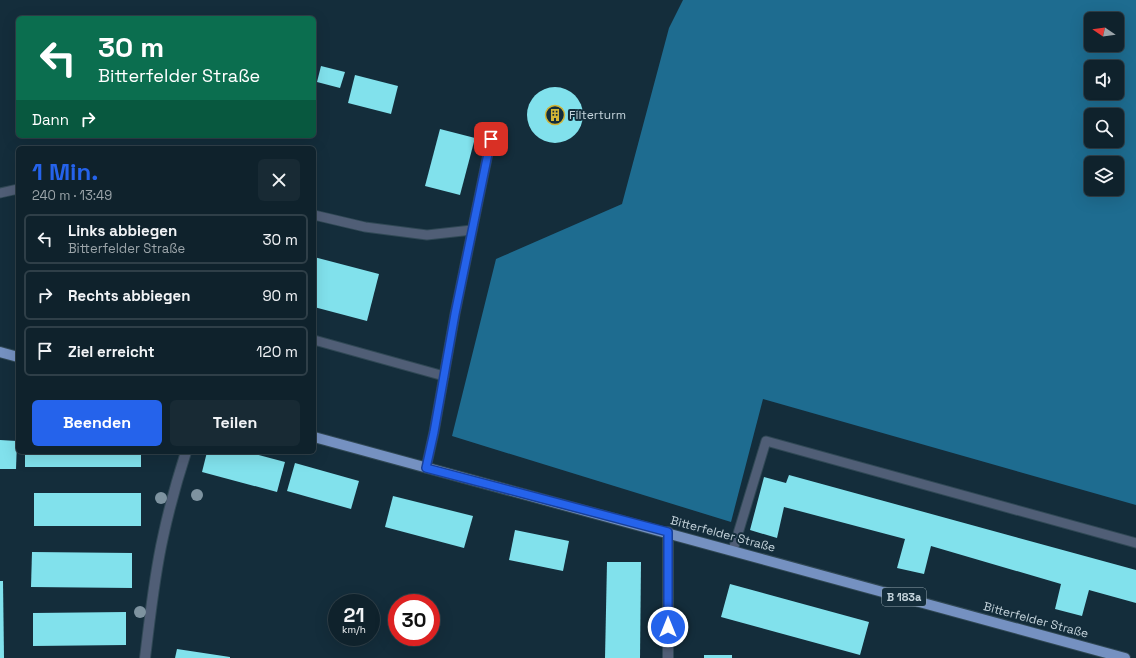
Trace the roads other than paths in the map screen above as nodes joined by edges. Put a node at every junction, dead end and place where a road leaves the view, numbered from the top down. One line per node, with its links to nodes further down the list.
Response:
1 (491, 139): 5 (lane)
2 (16, 189): 3 (lane)
3 (0, 193)
4 (316, 215): 5 (lane)
5 (472, 230): 9 (lane)
6 (316, 341): 9 (lane)
7 (0, 352): 8 (main road)
8 (16, 356)
9 (444, 376): 12 (lane)
10 (316, 438): 12 (main road, Bitterfelder Straße / B 183a)
11 (185, 454): 16 (street)
12 (426, 468): 13 (main road, Bitterfelder Straße / B 183a)
13 (668, 532): 15 (main road, Bitterfelder Straße / B 183a); 17 (street)
14 (1136, 543): 15 (lane)
15 (733, 550): 18 (main road, Bitterfelder Straße / B 183a)
16 (145, 658)
17 (668, 658)
18 (1125, 658)

